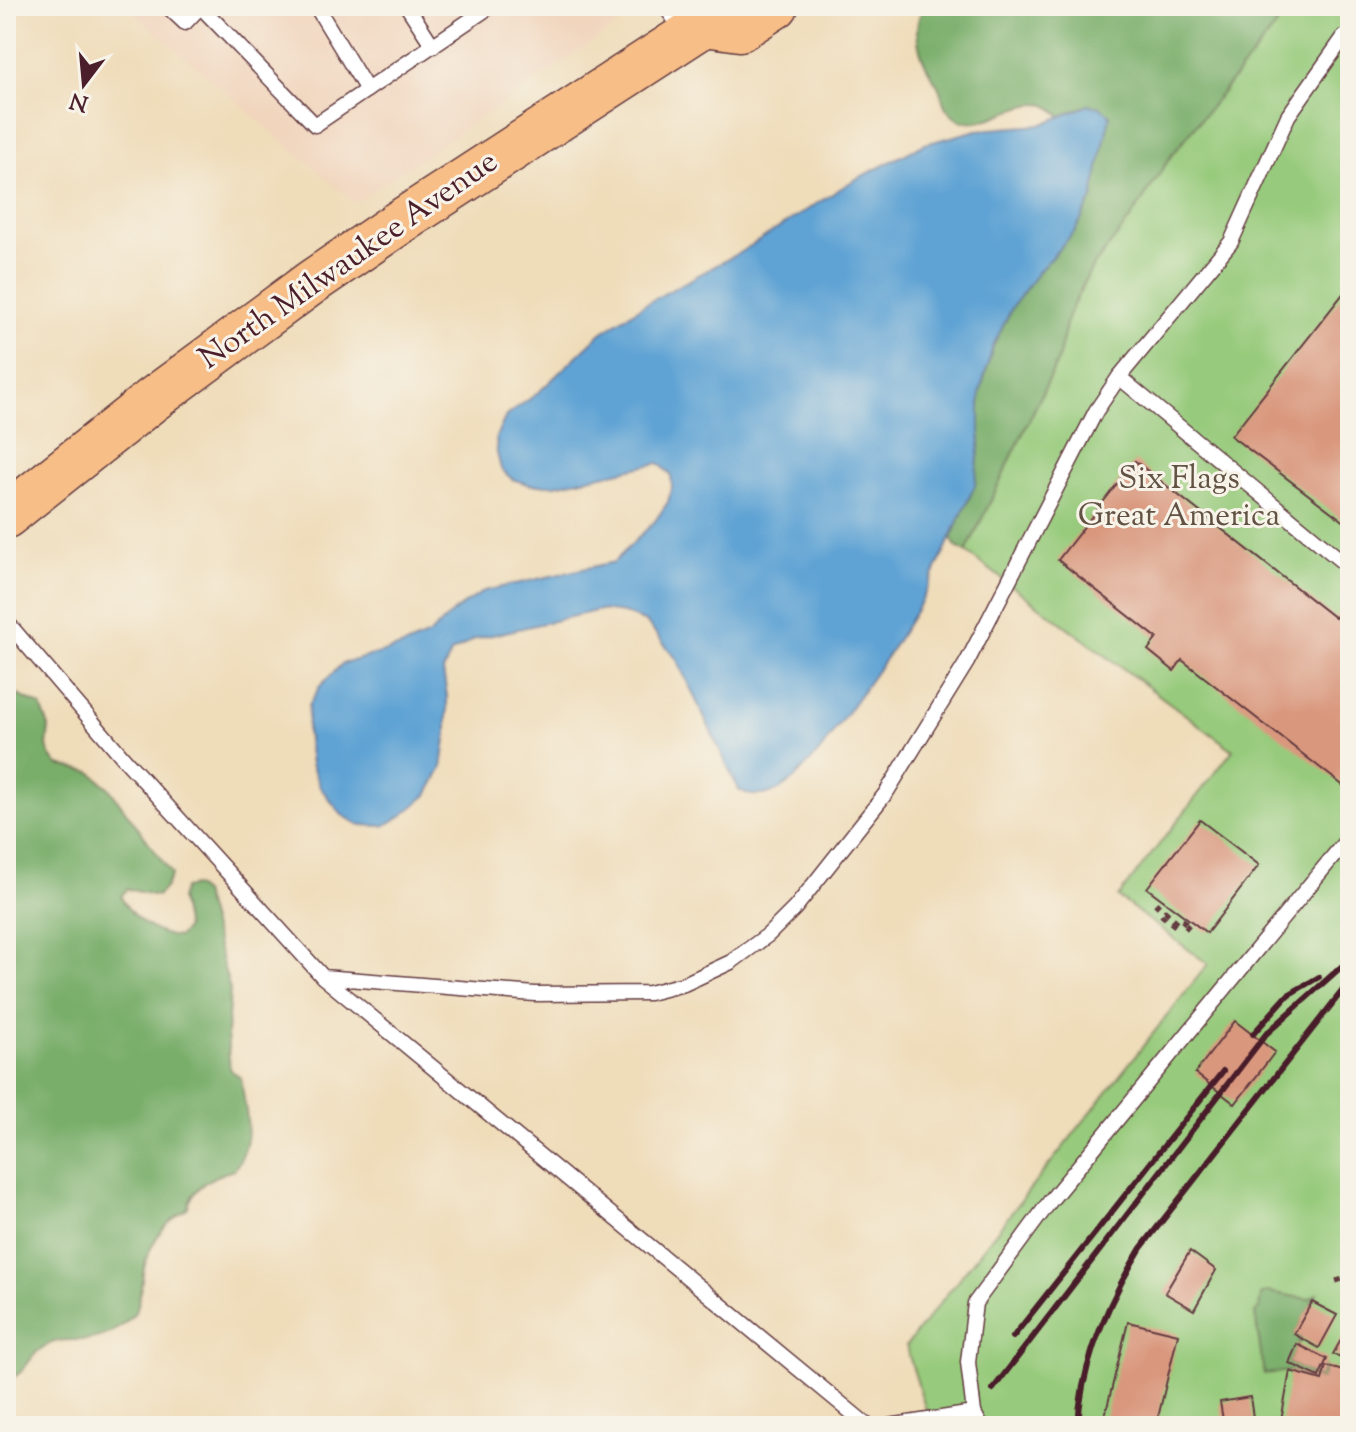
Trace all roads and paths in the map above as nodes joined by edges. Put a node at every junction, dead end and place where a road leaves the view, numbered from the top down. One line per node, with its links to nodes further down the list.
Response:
1 (167, 6): 2 (lane)
2 (200, 6): 10 (lane)
3 (316, 6): 10 (lane)
4 (407, 6): 9 (lane)
5 (491, 6): 9 (lane)
6 (776, 6): 7 (main road, North Milwaukee Avenue)
7 (693, 18): 12 (main road, North Milwaukee Avenue)
8 (1350, 33): 11 (lane)
9 (433, 46): 10 (lane)
10 (367, 90)
11 (1119, 377): 13 (lane); 20 (lane)
12 (6, 516)
13 (1350, 568)
14 (6, 621): 20 (lane)
15 (1349, 838): 23 (lane)
16 (1163, 899): 17 (path)
17 (1155, 907)
18 (1175, 926): 19 (path)
19 (1185, 929)
20 (323, 977): 24 (lane)
21 (1350, 1277): 22 (path)
22 (1336, 1281)
23 (978, 1420): 25 (lane)
24 (868, 1426)
25 (889, 1426)

